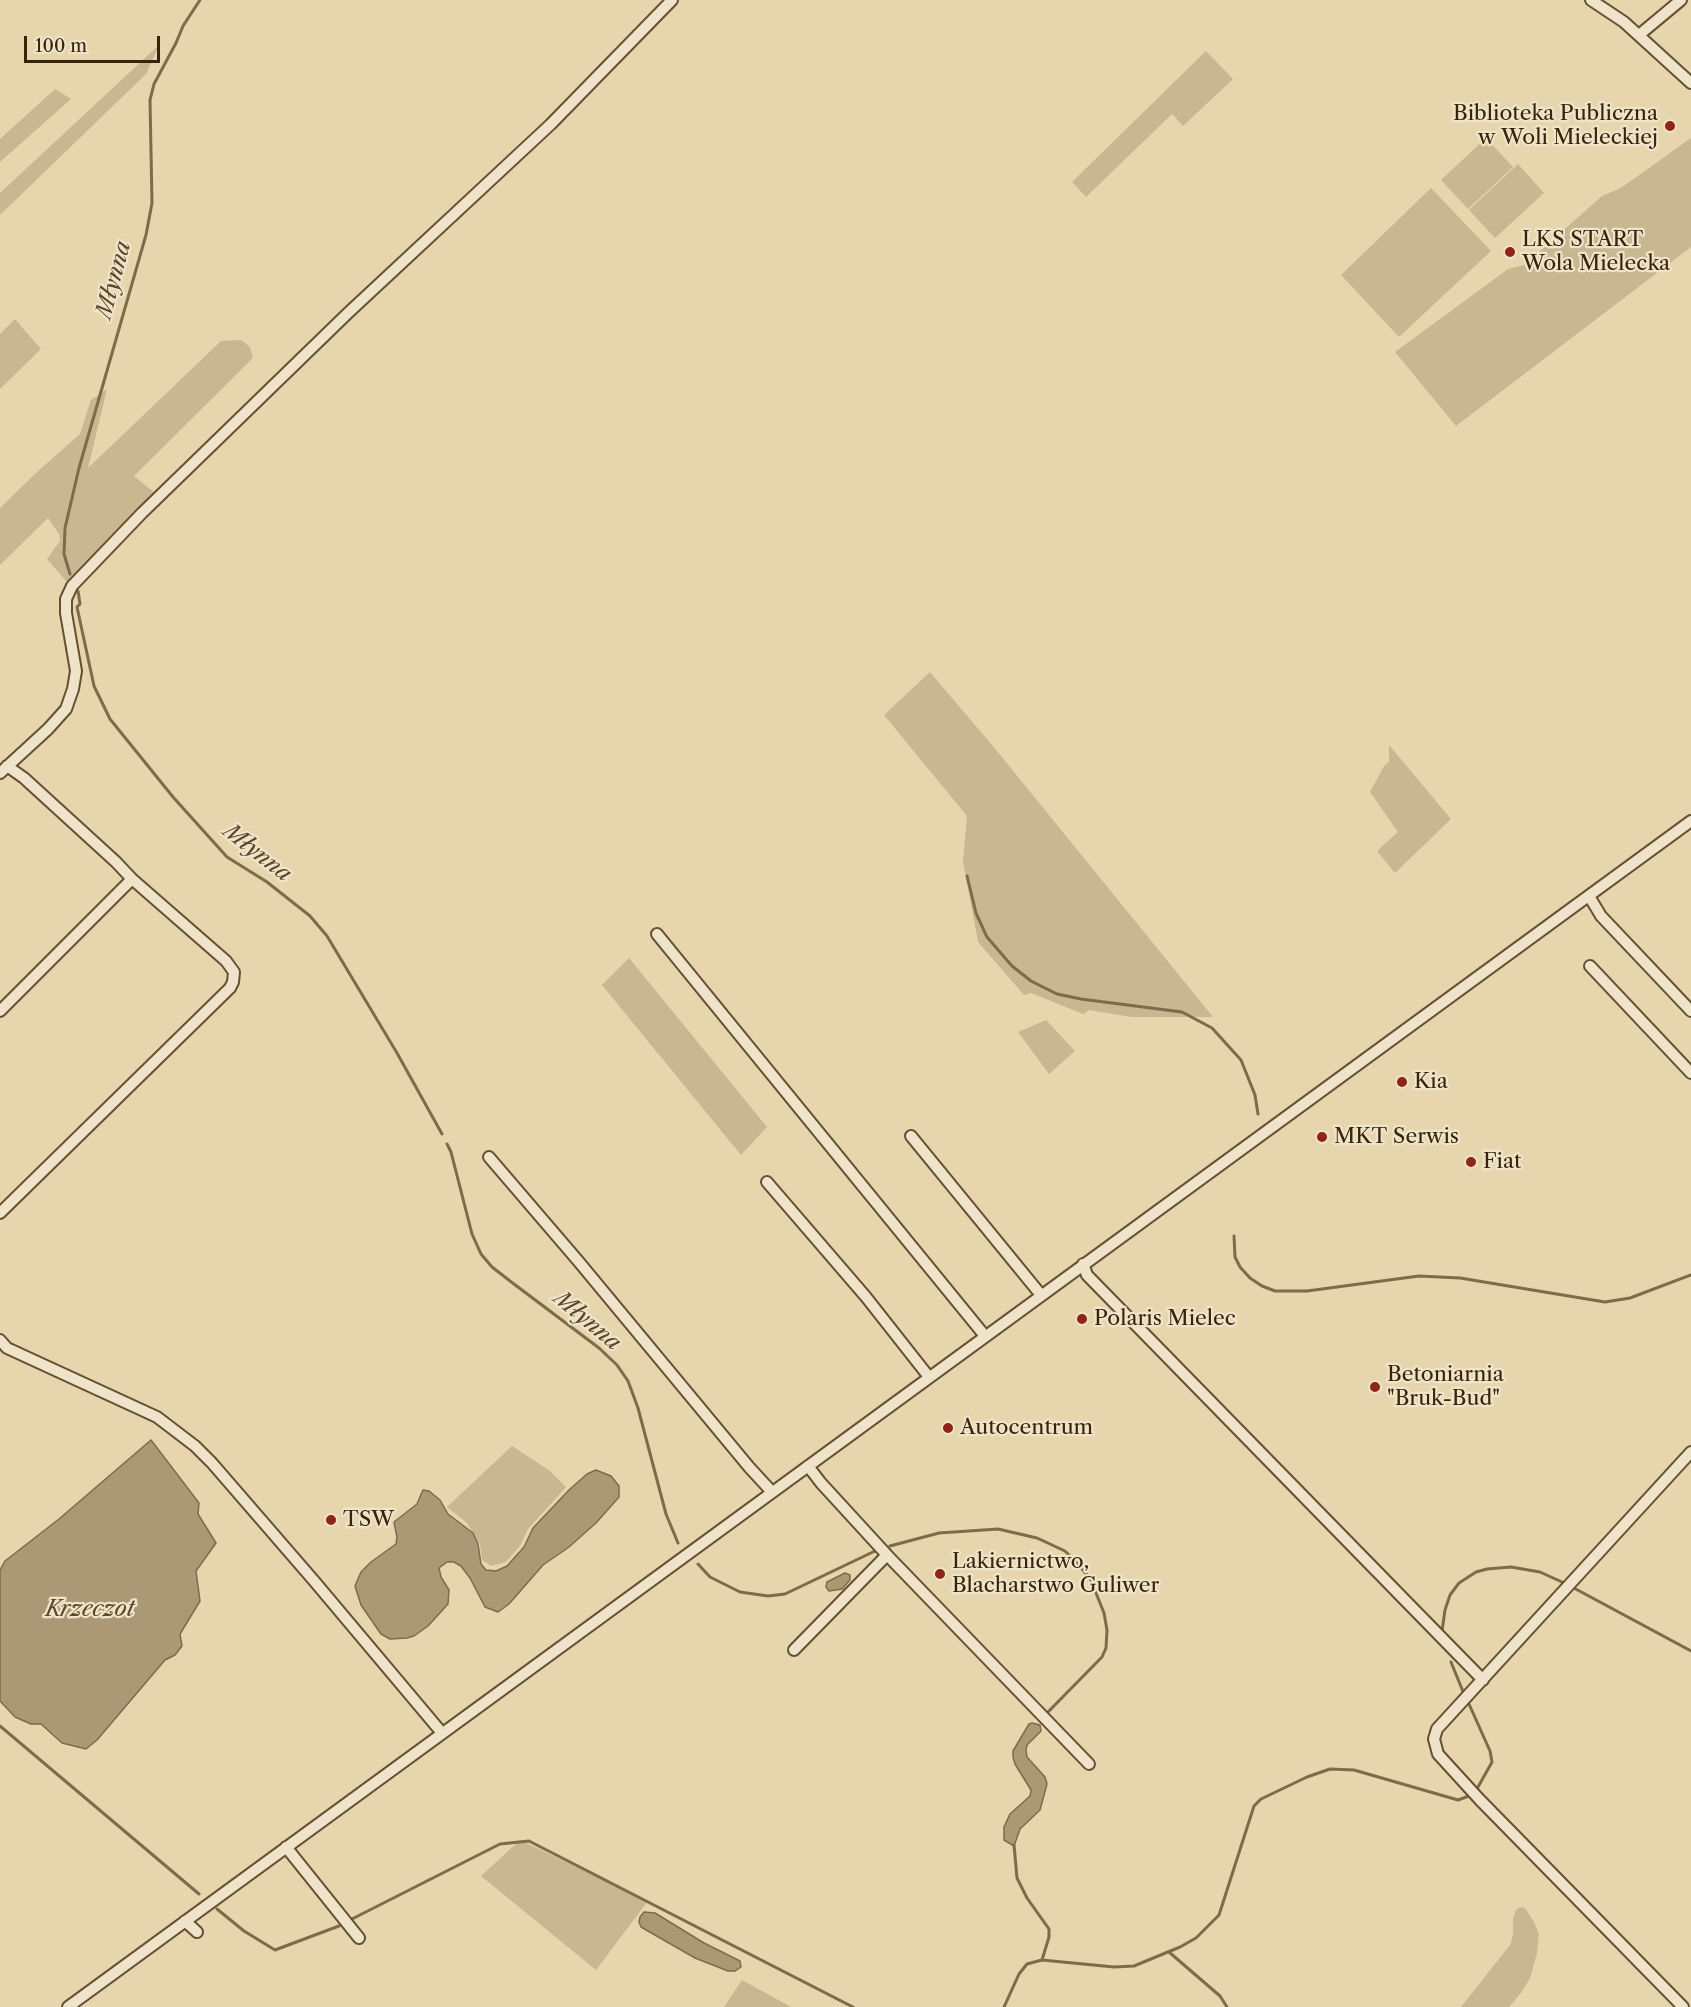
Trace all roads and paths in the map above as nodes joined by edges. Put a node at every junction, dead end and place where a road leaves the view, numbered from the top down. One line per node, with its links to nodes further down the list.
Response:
1 (672, 0): 6 (street)
2 (1591, 0): 4 (street)
3 (1682, 0): 4 (street)
4 (1639, 35): 5 (street)
5 (1691, 83)
6 (3, 769): 8 (street)
7 (1691, 820): 9 (street)
8 (132, 879): 12 (street); 18 (street)
9 (1589, 896): 13 (street); 19 (street)
10 (657, 934): 21 (street)
11 (1590, 966): 14 (street)
12 (0, 1011)
13 (1691, 1011)
14 (1691, 1073)
15 (911, 1136): 20 (street)
16 (489, 1157): 26 (street)
17 (767, 1182): 23 (street)
18 (0, 1213)
19 (1083, 1264): 20 (street); 29 (street)
20 (1041, 1295): 21 (street)
21 (985, 1336): 23 (street)
22 (0, 1340): 30 (street)
23 (929, 1377): 25 (street)
24 (1691, 1452): 29 (street)
25 (808, 1466): 26 (street); 27 (street)
26 (772, 1492): 30 (street)
27 (887, 1555): 28 (street); 31 (street)
28 (794, 1650)
29 (1483, 1680): 37 (street)
30 (442, 1733): 32 (street)
31 (1089, 1764)
32 (286, 1847): 33 (street); 35 (street)
33 (185, 1921): 34 (street); 36 (street)
34 (197, 1932)
35 (358, 1938)
36 (72, 2006)
37 (1683, 2007)

